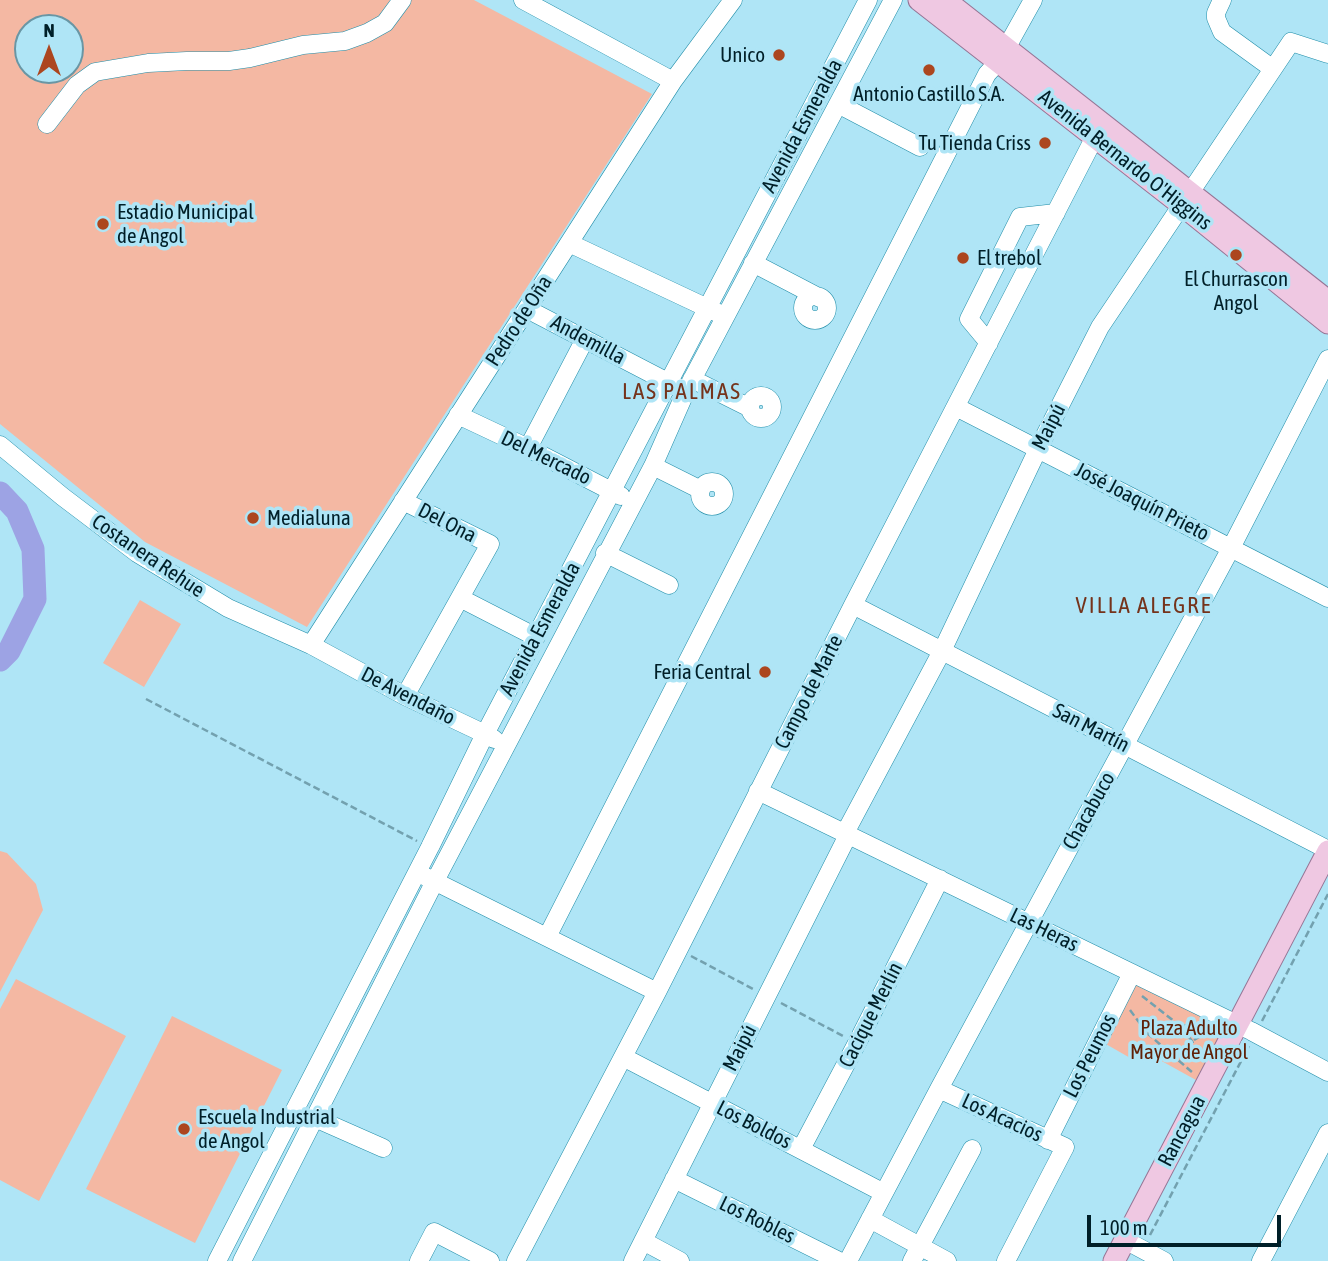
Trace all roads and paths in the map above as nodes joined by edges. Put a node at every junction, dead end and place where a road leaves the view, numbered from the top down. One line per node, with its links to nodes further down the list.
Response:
1 (402, 0): 15 (street)
2 (523, 0): 13 (street)
3 (733, 0): 13 (street, Pedro de Oña)
4 (868, 0): 25 (street, Avenida Esmeralda)
5 (893, 0): 14 (street, Avenida Esmeralda)
6 (919, 0): 11 (main road, Avenida Bernardo O'Higgins)
7 (945, 0): 11 (main road, Avenida Bernardo O'Higgins)
8 (1033, 0): 11 (street)
9 (1222, 0): 12 (street)
10 (1328, 54): 12 (street, Maipú)
11 (1003, 55): 16 (main road, Avenida Bernardo O'Higgins); 70 (street)
12 (1273, 69): 18 (street, Maipú)
13 (673, 81): 20 (street, Pedro de Oña)
14 (838, 104): 17 (street); 21 (street, Avenida Esmeralda)
15 (47, 124)
16 (1098, 130): 18 (main road, Avenida Bernardo O'Higgins); 19 (street, Campo de Marte)
17 (920, 148)
18 (1187, 200): 23 (main road, Avenida Bernardo O'Higgins); 27 (main road, Avenida Bernardo O'Higgins); 38 (street, Maipú)
19 (1056, 213): 29 (street, Campo de Marte); 29 (street)
20 (569, 243): 24 (street, Pedro de Oña); 25 (street)
21 (753, 263): 22 (street); 26 (street, Avenida Esmeralda)
22 (820, 298)
23 (1328, 301)
24 (527, 309): 28 (street, Andemilla); 35 (street, Pedro de Oña)
25 (707, 309): 26 (street); 31 (street, Avenida Esmeralda)
26 (725, 317): 32 (street, Avenida Esmeralda)
27 (1328, 323)
28 (585, 339): 31 (street, Andemilla); 37 (street)
29 (989, 343): 33 (street, Campo de Marte)
30 (1328, 359): 44 (street, Chacabuco)
31 (669, 383): 32 (street, Andemilla); 41 (street, Avenida Esmeralda)
32 (689, 385): 34 (street, Andemilla); 39 (street, Avenida Esmeralda)
33 (956, 407): 38 (street, José Joaquín Prieto); 49 (street, Campo de Marte)
34 (750, 408)
35 (458, 415): 37 (street, Del Mercado); 42 (street, Pedro de Oña)
36 (0, 445): 53 (street, Costanera Rehue)
37 (528, 449): 41 (street, Del Mercado)
38 (1038, 449): 44 (street, José Joaquín Prieto); 54 (street, Maipú)
39 (653, 466): 40 (street); 43 (street, Avenida Esmeralda)
40 (701, 490)
41 (612, 491): 43 (street, Del Mercado); 50 (street, Avenida Esmeralda)
42 (403, 501): 47 (street, Del Ona); 53 (street, Pedro de Oña)
43 (633, 503): 45 (street, Avenida Esmeralda)
44 (1231, 548): 48 (street, José Joaquín Prieto); 59 (street, Chacabuco)
45 (606, 553): 46 (street); 51 (street, Avenida Esmeralda)
46 (669, 584)
47 (460, 598): 52 (street); 56 (street)
48 (1328, 598)
49 (853, 605): 54 (street, San Martín); 61 (street, Campo de Marte)
50 (545, 620): 51 (street); 52 (street, Avenida Esmeralda)
51 (565, 632): 55 (street, Avenida Esmeralda)
52 (533, 643): 55 (street); 58 (street, Avenida Esmeralda)
53 (311, 645): 56 (street, De Avendaño)
54 (942, 651): 59 (street, San Martín); 62 (street, Maipú)
55 (549, 661): 60 (street, Avenida Esmeralda)
56 (405, 696): 58 (street, De Avendaño)
57 (146, 699): 63 (path)
58 (485, 734): 60 (street, De Avendaño); 63 (street, Avenida Esmeralda)
59 (1125, 745): 64 (street, San Martín); 69 (street, Chacabuco)
60 (505, 747): 67 (street, Avenida Esmeralda)
61 (758, 791): 62 (street, Las Heras); 72 (street, Campo de Marte)
62 (846, 834): 66 (street, Las Heras); 83 (street, Maipú)
63 (430, 847): 65 (street, Avenida Esmeralda)
64 (1328, 851): 75 (main road, Rancagua)
65 (416, 873): 67 (street); 96 (street, Avenida Esmeralda)
66 (940, 879): 69 (street, Las Heras); 88 (street, Cacique Merlín)
67 (435, 881): 70 (street); 84 (street, Avenida Esmeralda)
68 (1328, 894): 75 (path)
69 (1029, 922): 71 (street, Las Heras); 82 (street, Chacabuco)
70 (547, 937): 72 (street)
71 (1134, 982): 74 (path); 75 (street, Las Heras); 86 (street, Los Peumos)
72 (657, 992): 78 (street, Campo de Marte)
73 (1128, 1006): 76 (path)
74 (1179, 1025): 76 (path); 77 (path); 77 (path)
75 (1247, 1029): 80 (street, Las Heras); 94 (main road, Rancagua); 94 (path)
76 (1147, 1033): 81 (path)
77 (1192, 1041): 79 (path)
78 (623, 1057): 83 (street, Los Boldos); 100 (street, Campo de Marte)
79 (1200, 1059)
80 (1328, 1072)
81 (1193, 1074)
82 (939, 1089): 86 (street, Los Acacios); 91 (street, Chacabuco)
83 (712, 1104): 88 (street, Los Boldos); 90 (street, Maipú)
84 (315, 1118): 87 (street); 97 (street, Avenida Esmeralda)
85 (1328, 1133): 109 (street)
86 (1056, 1143): 106 (street, Los Peumos)
87 (383, 1148)
88 (801, 1149): 91 (street, Los Boldos)
89 (972, 1149): 95 (street)
90 (674, 1179): 93 (street, Maipú); 103 (street, Los Robles)
91 (884, 1193): 92 (street, Chacabuco)
92 (870, 1219): 95 (street); 104 (street, Chacabuco)
93 (643, 1241): 101 (street, Maipú); 102 (street)
94 (1134, 1245): 107 (main road, Rancagua); 108 (street)
95 (916, 1254): 105 (street)
96 (220, 1255): 97 (street)
97 (246, 1260)
98 (419, 1261): 99 (street)
99 (490, 1261)
100 (516, 1261)
101 (633, 1261)
102 (680, 1261)
103 (839, 1261)
104 (848, 1261)
105 (947, 1261)
106 (1006, 1261)
107 (1114, 1261)
108 (1164, 1261)
109 (1261, 1261)

